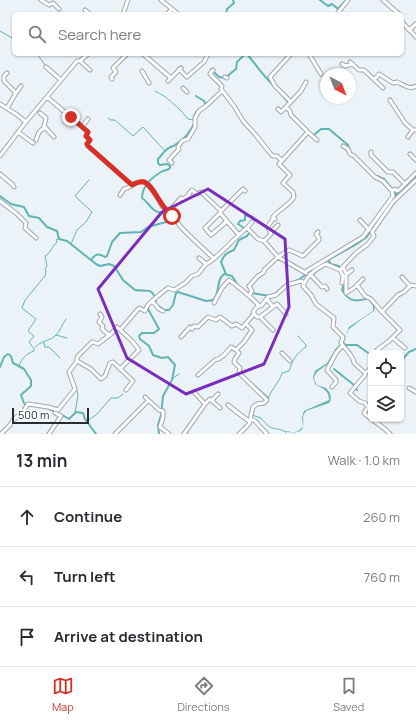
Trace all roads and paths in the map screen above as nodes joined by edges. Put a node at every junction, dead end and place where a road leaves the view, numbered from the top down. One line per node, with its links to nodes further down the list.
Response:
1 (41, 0): 6 (street)
2 (128, 0): 10 (street)
3 (161, 0): 7 (street)
4 (348, 0): 13 (street)
5 (383, 0): 14 (street)
6 (59, 9)
7 (172, 9): 11 (street); 12 (street)
8 (85, 10): 9 (street)
9 (88, 12)
10 (124, 12)
11 (169, 12)
12 (176, 12)
13 (339, 12)
14 (397, 12)
15 (404, 24): 17 (street)
16 (416, 24): 17 (street)
17 (409, 30): 18 (street)
18 (416, 37)
19 (86, 56): 25 (street)
20 (125, 56): 34 (street)
21 (145, 56): 33 (street)
22 (207, 56): 33 (street)
23 (288, 56): 49 (street)
24 (310, 56): 32 (street)
25 (80, 61): 28 (street); 35 (street)
26 (342, 64): 36 (street)
27 (46, 67): 35 (street)
28 (90, 70)
29 (142, 71): 39 (street)
30 (212, 71): 44 (street)
31 (7, 73): 46 (street)
32 (320, 74)
33 (171, 78): 37 (street)
34 (112, 79)
35 (60, 80): 47 (street)
36 (374, 80): 41 (street); 43 (street)
37 (168, 82)
38 (306, 82): 49 (street)
39 (149, 83)
40 (21, 86): 46 (street)
41 (416, 86)
42 (183, 88): 45 (street)
43 (383, 88)
44 (222, 91): 71 (street); 72 (street)
45 (187, 92)
46 (16, 93): 51 (street)
47 (47, 97): 55 (street); 57 (street)
48 (390, 100): 58 (street)
49 (289, 103): 52 (street); 60 (street)
50 (0, 104): 51 (street)
51 (7, 108): 55 (street)
52 (278, 109)
53 (40, 114): 56 (street)
54 (88, 119): 57 (street)
55 (26, 122): 59 (street)
56 (45, 127): 61 (street); 63 (street)
57 (82, 127): 76 (street)
58 (415, 130): 62 (street)
59 (18, 132): 65 (street); 69 (street)
60 (308, 132): 64 (street); 71 (street)
61 (54, 137)
62 (408, 137)
63 (36, 140)
64 (317, 140)
65 (33, 143)
66 (343, 146): 82 (street)
67 (371, 152): 78 (street)
68 (410, 154): 70 (street)
69 (0, 156)
70 (416, 160)
71 (282, 161): 93 (street)
72 (172, 163)
73 (416, 173): 78 (street)
74 (0, 174): 80 (street)
75 (130, 177): 76 (street)
76 (127, 180): 79 (street)
77 (416, 180): 102 (street)
78 (405, 184): 82 (street)
79 (132, 185): 83 (street); 85 (street)
80 (14, 187)
81 (245, 191): 86 (street)
82 (393, 191): 92 (street)
83 (120, 195)
84 (0, 201): 96 (street)
85 (167, 210): 86 (street); 100 (street)
86 (220, 212): 88 (street); 88 (street)
87 (360, 220): 92 (street)
88 (227, 221): 95 (street)
89 (252, 222): 91 (street)
90 (278, 225): 93 (street)
91 (247, 228): 95 (street); 97 (street)
92 (369, 230): 104 (street)
93 (271, 232): 97 (street)
94 (318, 232): 98 (street)
95 (239, 235): 100 (street)
96 (36, 238)
97 (264, 241): 98 (street)
98 (278, 256): 104 (street); 114 (street)
99 (199, 258): 101 (street)
100 (214, 259): 101 (street)
101 (206, 264): 116 (street)
102 (341, 269): 104 (street); 105 (street); 109 (street)
103 (352, 270): 105 (street)
104 (307, 274): 108 (street); 113 (street)
105 (346, 274): 110 (street)
106 (402, 277): 111 (street)
107 (363, 279): 110 (street)
108 (304, 283): 115 (street); 134 (street)
109 (342, 283)
110 (357, 285): 121 (street)
111 (410, 286): 112 (street); 121 (street)
112 (416, 286)
113 (327, 289)
114 (249, 296): 117 (street); 118 (street)
115 (267, 299): 118 (street); 119 (street)
116 (150, 302): 120 (street); 128 (street)
117 (214, 303)
118 (259, 306): 123 (street)
119 (273, 306): 124 (street); 125 (street)
120 (163, 311)
121 (382, 312): 133 (street)
122 (100, 314): 131 (street)
123 (254, 314): 125 (street); 126 (street)
124 (286, 314)
125 (260, 317): 130 (street)
126 (246, 324): 129 (street); 132 (street)
127 (256, 328): 129 (street)
128 (121, 329): 131 (street); 141 (street)
129 (252, 330): 136 (street)
130 (273, 330)
131 (109, 335): 139 (street)
132 (181, 337)
133 (393, 338): 135 (street); 137 (street)
134 (342, 345): 143 (street); 145 (street)
135 (405, 348)
136 (236, 350): 144 (street); 158 (street)
137 (377, 350)
138 (282, 353): 140 (street)
139 (77, 360): 141 (street); 159 (street)
140 (290, 361)
141 (120, 369): 147 (street)
142 (368, 370): 143 (street)
143 (365, 373): 166 (street)
144 (198, 375)
145 (332, 387)
146 (409, 388): 149 (street)
147 (126, 390)
148 (194, 392): 154 (street)
149 (416, 392)
150 (218, 394): 153 (street)
151 (145, 397): 152 (street)
152 (148, 400): 161 (street); 162 (street)
153 (212, 400): 154 (street); 156 (street)
154 (205, 404): 163 (street)
155 (228, 405): 158 (street)
156 (220, 408)
157 (54, 413): 160 (street)
158 (250, 420): 164 (street); 165 (street)
159 (1, 434)
160 (49, 434)
161 (116, 434)
162 (169, 434)
163 (184, 434)
164 (239, 434)
165 (267, 434)
166 (390, 434)

